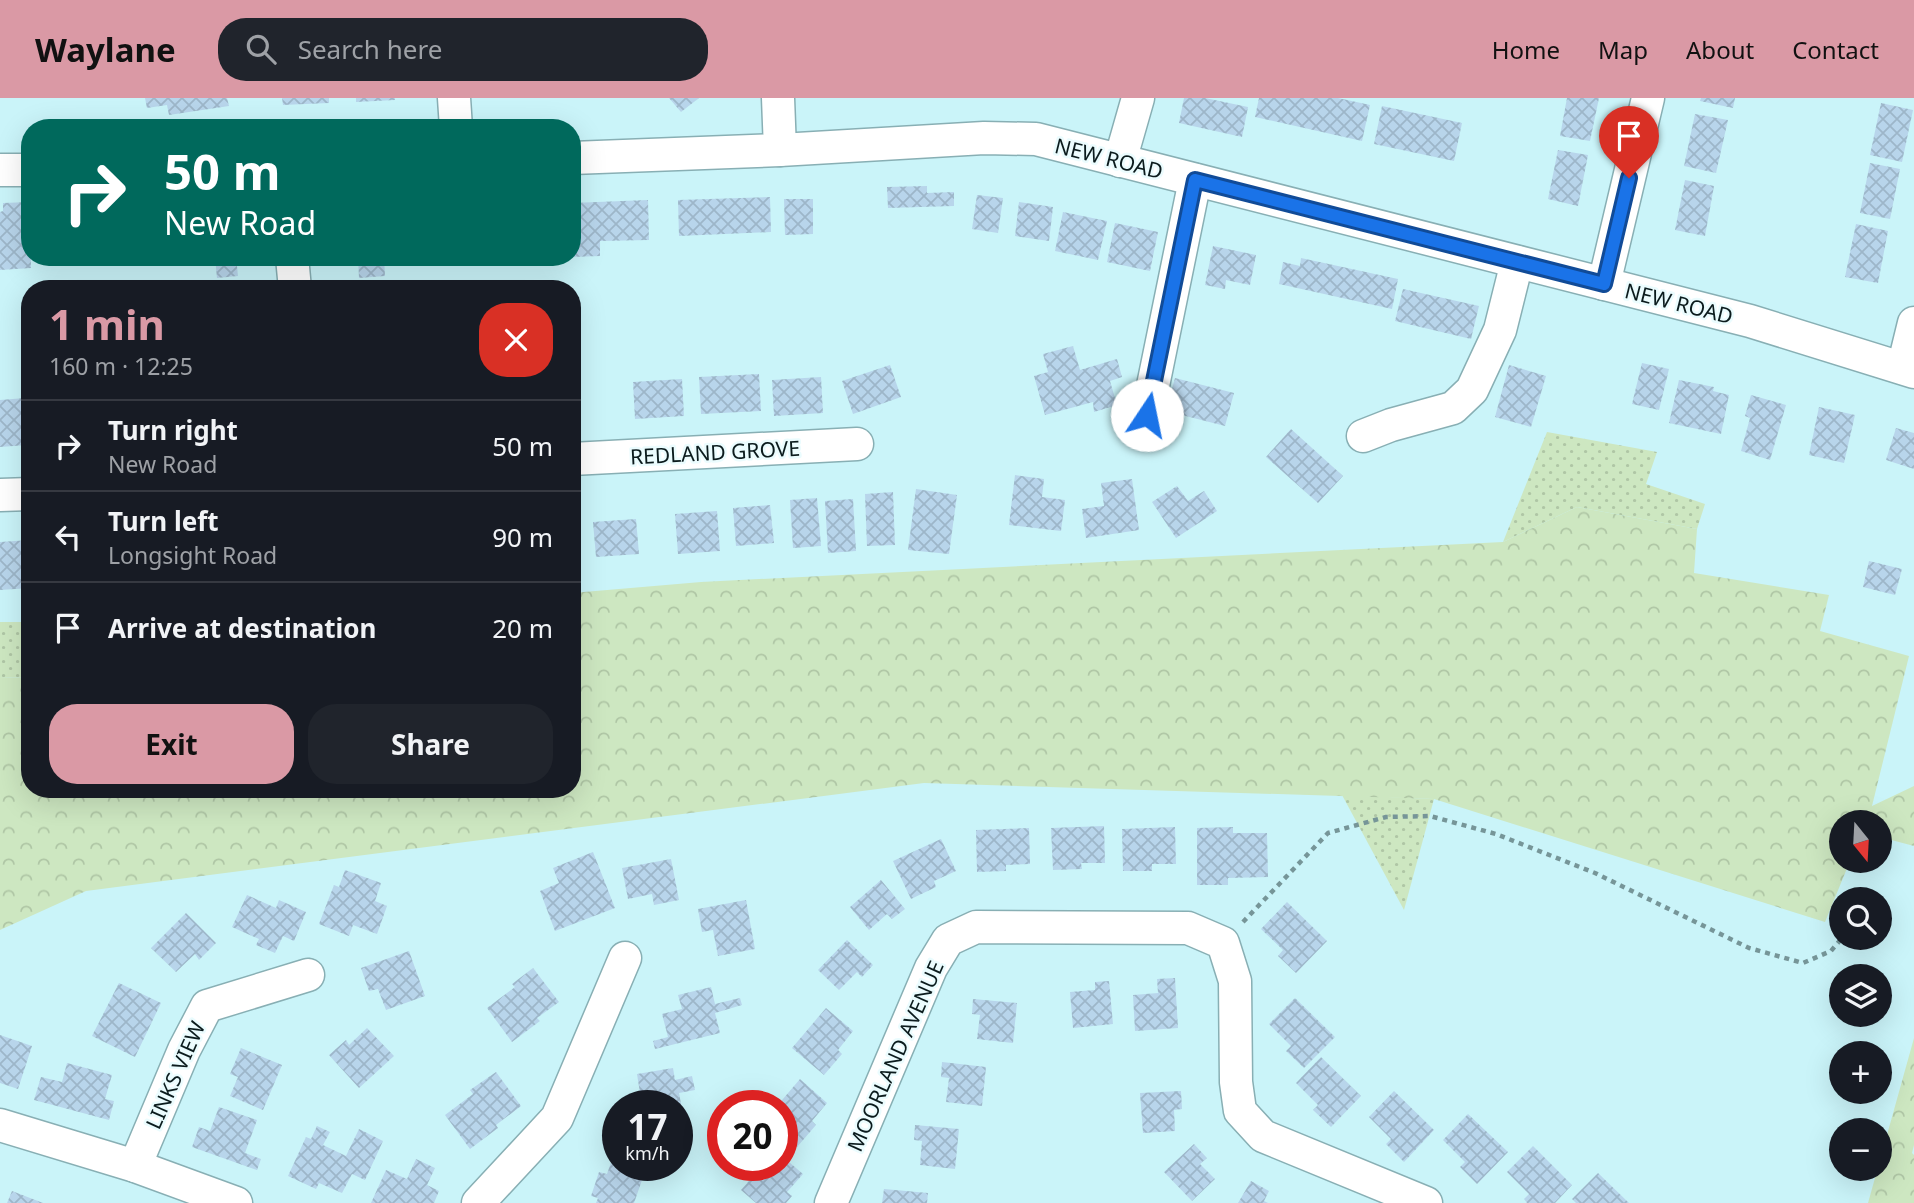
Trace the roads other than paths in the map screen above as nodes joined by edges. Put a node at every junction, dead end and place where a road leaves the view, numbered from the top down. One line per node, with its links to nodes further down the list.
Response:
1 (454, 98): 5 (street)
2 (778, 98): 6 (street)
3 (1138, 98): 8 (street)
4 (1648, 98): 13 (street)
5 (455, 119)
6 (780, 150): 7 (street, NEW ROAD); 8 (street, NEW ROAD)
7 (581, 158)
8 (1120, 161): 11 (street, NEW ROAD)
9 (0, 170): 10 (street)
10 (21, 170)
11 (1195, 180): 12 (street, NEW ROAD); 16 (street)
12 (1517, 262): 13 (street, NEW ROAD); 17 (street)
13 (1604, 284): 15 (street, NEW ROAD)
14 (1914, 323): 15 (street)
15 (1909, 370)
16 (1147, 415)
17 (1363, 436)
18 (857, 444): 19 (street, REDLAND GROVE)
19 (581, 459)
20 (21, 494): 21 (street)
21 (0, 495)
22 (625, 958): 27 (street)
23 (308, 975): 25 (street, LINKS VIEW)
24 (0, 1125): 25 (street)
25 (135, 1166): 26 (street)
26 (236, 1203)
27 (478, 1203)
28 (831, 1203): 29 (street, MOORLAND AVENUE)
29 (1426, 1203)

